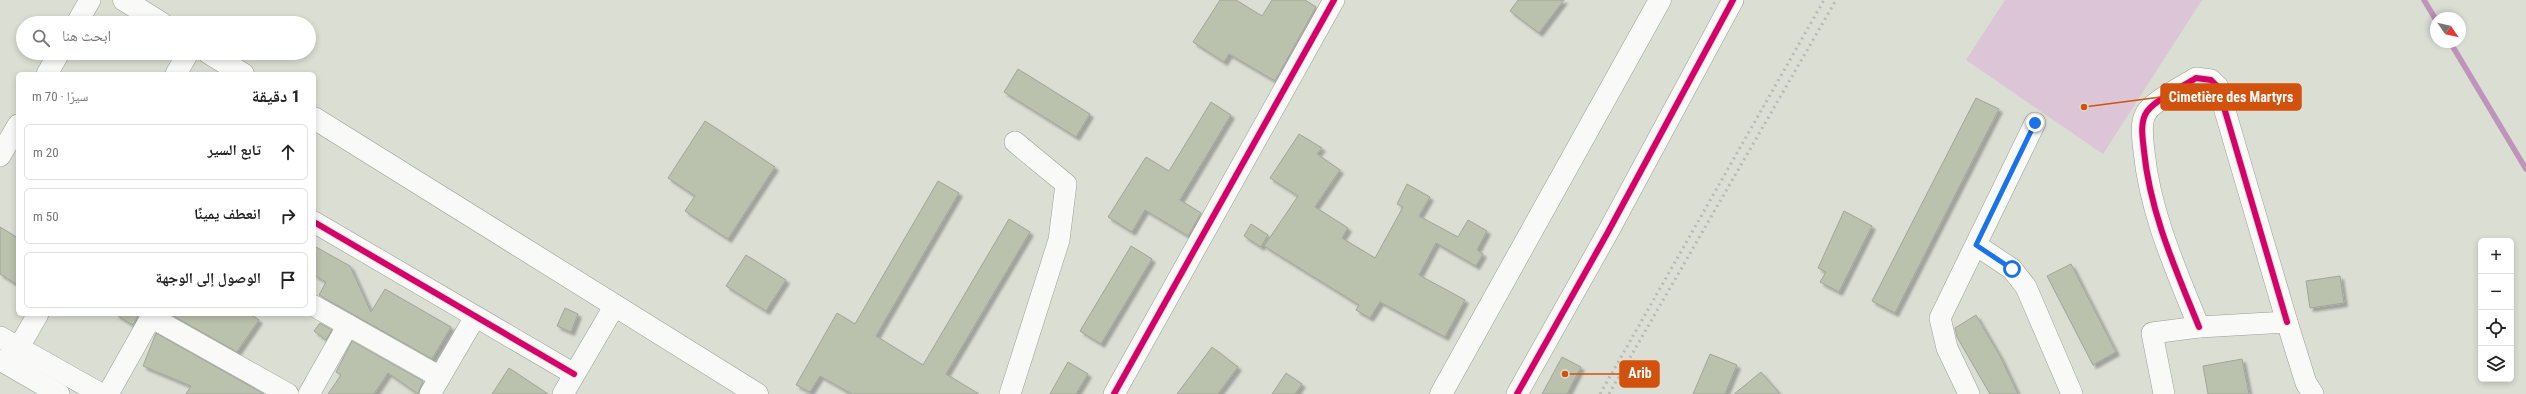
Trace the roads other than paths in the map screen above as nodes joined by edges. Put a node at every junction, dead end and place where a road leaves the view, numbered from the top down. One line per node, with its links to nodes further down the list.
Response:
1 (90, 0): 6 (street)
2 (124, 0): 7 (main road)
3 (1334, 0): 42 (street)
4 (1660, 0): 43 (main road)
5 (1733, 0): 44 (street)
6 (81, 16)
7 (150, 16)
8 (55, 60): 11 (street)
9 (184, 60): 12 (street)
10 (220, 60): 13 (main road)
11 (48, 72)
12 (177, 72)
13 (240, 72)
14 (316, 119): 21 (main road)
15 (2035, 123): 20 (street)
16 (16, 128): 18 (street)
17 (1015, 142): 41 (street)
18 (0, 156)
19 (316, 223): 25 (street)
20 (1976, 245): 45 (street); 46 (street)
21 (615, 305): 32 (street); 40 (main road)
22 (316, 307): 27 (street)
23 (37, 316): 30 (street)
24 (152, 316): 36 (street); 37 (street)
25 (475, 316): 32 (street); 33 (street)
26 (2287, 322): 28 (street); 28 (street); 48 (street)
27 (348, 325): 33 (street); 38 (street)
28 (2199, 327): 47 (street)
29 (0, 337): 30 (street)
30 (19, 348): 35 (street)
31 (0, 360): 34 (street)
32 (574, 374): 39 (street)
33 (435, 386)
34 (46, 391)
35 (101, 394)
36 (108, 394)
37 (288, 394)
38 (309, 394)
39 (563, 394)
40 (757, 394)
41 (1010, 394)
42 (1114, 394)
43 (1441, 394)
44 (1517, 394)
45 (1969, 394)
46 (2072, 394)
47 (2164, 394)
48 (2313, 394)

